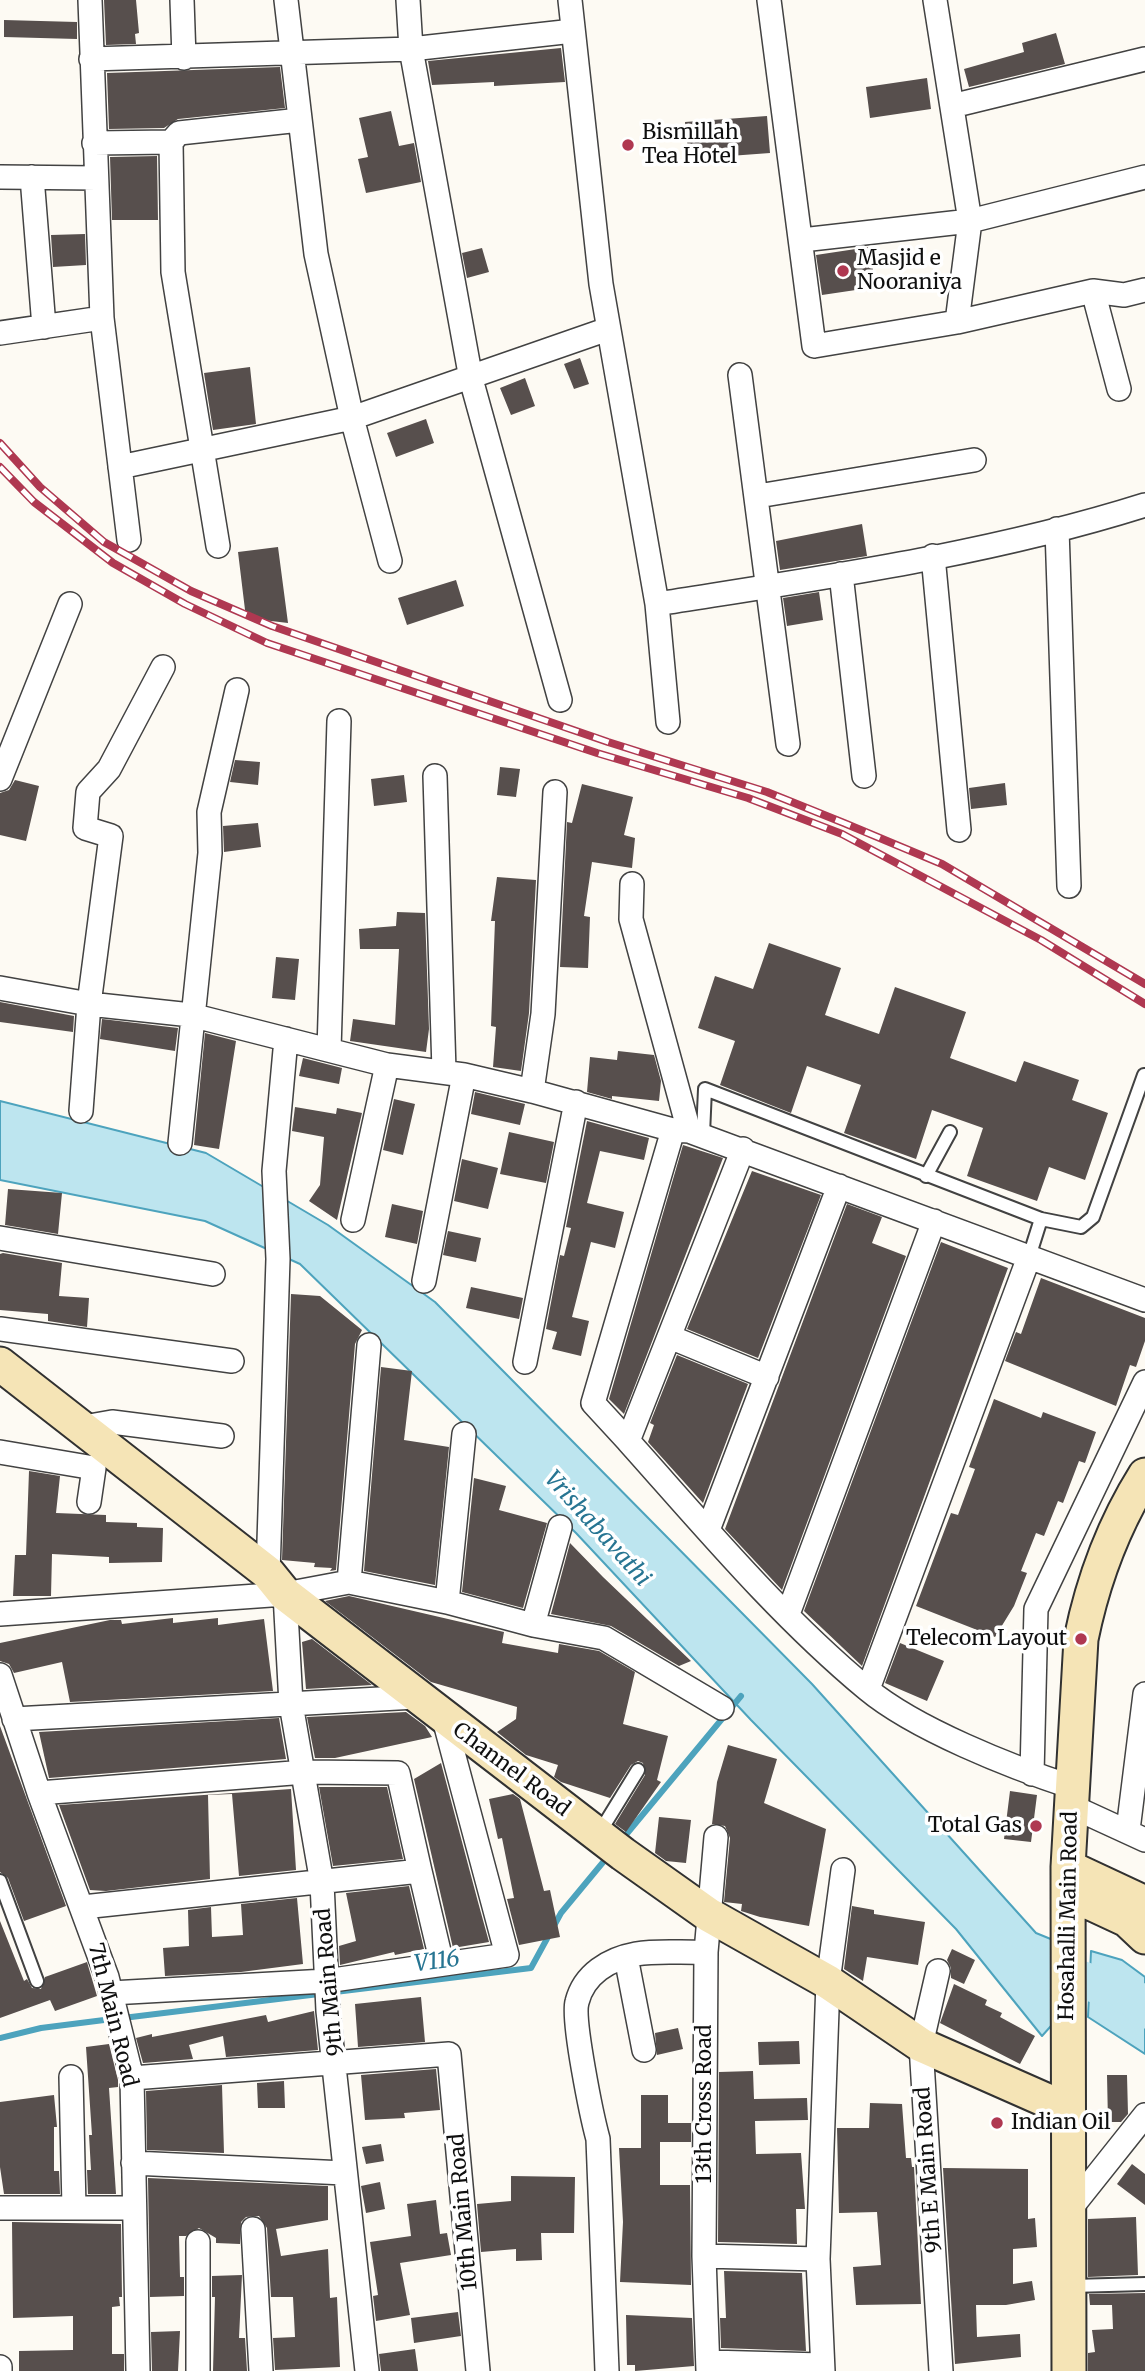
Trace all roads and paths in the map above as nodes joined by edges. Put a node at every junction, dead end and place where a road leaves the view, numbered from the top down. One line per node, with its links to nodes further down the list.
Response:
1 (90, 0): 12 (street)
2 (181, 0): 11 (street)
3 (286, 0): 10 (street)
4 (408, 0): 9 (street)
5 (570, 0): 8 (street)
6 (769, 0): 23 (street)
7 (935, 0): 14 (street)
8 (573, 31): 9 (street); 29 (street)
9 (411, 49): 10 (street); 32 (street)
10 (292, 54): 11 (street); 15 (street)
11 (184, 58): 12 (street)
12 (91, 59): 17 (street)
13 (1145, 59): 14 (street)
14 (952, 106): 22 (street)
15 (300, 120): 16 (street); 34 (street)
16 (171, 142): 17 (street); 35 (street)
17 (94, 143): 21 (street)
18 (0, 177): 19 (street)
19 (33, 177): 21 (street); 28 (street)
20 (1145, 177): 22 (street)
21 (96, 178): 26 (street)
22 (970, 220): 23 (street); 27 (street)
23 (802, 240): 27 (street)
24 (1145, 290): 25 (street)
25 (1093, 291): 27 (street); 33 (street)
26 (102, 318): 28 (street); 37 (street)
27 (957, 322)
28 (44, 327): 30 (street)
29 (608, 329): 32 (street); 48 (street)
30 (0, 333)
31 (740, 375): 38 (street)
32 (471, 379): 34 (street); 51 (street)
33 (1119, 389)
34 (352, 418): 35 (street); 44 (street)
35 (201, 451): 37 (street); 42 (street)
36 (974, 460): 38 (street)
37 (120, 467): 41 (street)
38 (758, 496): 46 (street)
39 (1145, 505): 40 (street)
40 (1057, 529): 43 (street); 61 (street)
41 (129, 540)
42 (218, 546)
43 (933, 556): 45 (street); 59 (street)
44 (390, 561)
45 (841, 574): 46 (street); 56 (street)
46 (767, 587): 48 (street); 54 (street)
47 (70, 604): 57 (street)
48 (657, 604): 53 (street)
49 (163, 667): 63 (street)
50 (237, 690): 64 (street)
51 (560, 699)
52 (339, 721): 66 (street)
53 (668, 722)
54 (788, 744)
55 (435, 776): 68 (street)
56 (864, 776)
57 (0, 779)
58 (555, 792): 70 (street)
59 (959, 830)
60 (632, 884): 73 (street)
61 (1069, 886)
62 (0, 988): 63 (street)
63 (89, 1004): 64 (street); 72 (street)
64 (191, 1015): 65 (street); 75 (street)
65 (286, 1039): 66 (street); 105 (street, 9th Main Road)
66 (329, 1050): 67 (street)
67 (387, 1065): 68 (street); 80 (street)
68 (454, 1073): 70 (street); 85 (street)
69 (1144, 1075): 79 (lane)
70 (532, 1091): 71 (street)
71 (576, 1102): 73 (street); 91 (street)
72 (81, 1111)
73 (688, 1132): 76 (street); 77 (lane); 98 (street)
74 (950, 1132): 77 (lane)
75 (180, 1143)
76 (743, 1149): 78 (street); 88 (street)
77 (926, 1176): 79 (lane)
78 (839, 1186): 81 (street); 93 (street)
79 (1041, 1219): 83 (lane)
80 (353, 1220)
81 (934, 1221): 83 (street); 108 (street)
82 (0, 1238): 84 (street)
83 (1029, 1257): 86 (street); 111 (street)
84 (213, 1274)
85 (424, 1282)
86 (1145, 1300)
87 (0, 1329): 90 (street)
88 (670, 1337): 93 (street); 98 (street)
89 (369, 1345): 104 (street)
90 (232, 1361)
91 (525, 1362)
92 (0, 1364): 95 (street, Channel Road)
93 (767, 1377): 103 (street)
94 (1145, 1382): 120 (street)
95 (78, 1428): 97 (street); 105 (street, Channel Road)
96 (464, 1433): 106 (street)
97 (222, 1436)
98 (628, 1441): 103 (street)
99 (0, 1452): 101 (street)
100 (1145, 1475): 122 (street, Hosahalli Main Road)
101 (89, 1502)
102 (560, 1527): 109 (street)
103 (708, 1530): 108 (street)
104 (349, 1582): 105 (street); 106 (street)
105 (276, 1584): 107 (street); 113 (street, Channel Road); 114 (street, 9th Main Road)
106 (447, 1602): 109 (street)
107 (0, 1614)
108 (788, 1615): 111 (street)
109 (533, 1625): 115 (street)
110 (0, 1675): 116 (street, 7th Main Road)
111 (868, 1689): 120 (street)
112 (1145, 1694): 123 (street)
113 (416, 1696): 114 (street); 117 (street, Channel Road)
114 (291, 1704): 116 (street); 119 (street, 9th Main Road)
115 (723, 1708)
116 (14, 1719): 121 (street, 7th Main Road)
117 (444, 1719): 125 (street, Channel Road); 137 (street)
118 (638, 1770): 125 (lane)
119 (305, 1772): 121 (street); 127 (street); 129 (street, 9th Main Road)
120 (1032, 1774): 122 (street)
121 (38, 1793): 132 (street, 7th Main Road)
122 (1071, 1797): 123 (street); 130 (street, Hosahalli Main Road)
123 (1136, 1835)
124 (716, 1837): 133 (street, 13th Cross Road)
125 (609, 1844): 133 (street, Channel Road)
126 (843, 1870): 140 (street)
127 (420, 1871): 129 (street); 137 (street)
128 (0, 1881): 139 (lane)
129 (322, 1883): 132 (street); 141 (street, 9th Main Road)
130 (1068, 1887): 131 (street); 134 (street); 148 (street, Hosahalli Main Road)
131 (1145, 1903)
132 (83, 1907): 142 (street, 7th Main Road)
133 (709, 1915): 135 (street, 13th Cross Road); 140 (street, Channel Road)
134 (1145, 1937)
135 (706, 1952): 136 (street); 158 (street, 13th Cross Road)
136 (626, 1957): 144 (street); 169 (street)
137 (442, 1964): 141 (street)
138 (938, 1971): 143 (street, 9th E Main Road)
139 (37, 1981)
140 (828, 1982): 143 (street, Channel Road); 159 (street)
141 (326, 1989): 142 (street); 145 (street, 9th Main Road)
142 (114, 2004): 147 (street, 7th Main Road)
143 (921, 2045): 148 (street, Channel Road); 170 (street, 9th E Main Road)
144 (644, 2050)
145 (336, 2063): 147 (street); 151 (street, 9th Main Road); 168 (street, 10th Main Road)
146 (71, 2077): 153 (street)
147 (132, 2078): 150 (street, 7th Main Road)
148 (1066, 2109): 155 (street, Hosahalli Main Road)
149 (1145, 2115): 155 (street)
150 (133, 2163): 151 (street); 154 (street, 7th Main Road)
151 (344, 2173): 167 (street, 9th Main Road)
152 (0, 2208): 153 (street)
153 (74, 2208): 154 (street)
154 (134, 2208): 164 (street, 7th Main Road)
155 (1067, 2213): 161 (street, Hosahalli Main Road)
156 (253, 2229): 166 (street)
157 (198, 2242): 165 (street)
158 (704, 2256): 159 (street); 162 (street, 13th Cross Road)
159 (818, 2259): 163 (street)
160 (1145, 2284): 161 (lane)
161 (1068, 2287): 171 (street, Hosahalli Main Road)
162 (708, 2366): 163 (street)
163 (822, 2368)
164 (138, 2371)
165 (198, 2371)
166 (261, 2371)
167 (367, 2371)
168 (478, 2371)
169 (607, 2371)
170 (941, 2371)
171 (1069, 2371)

